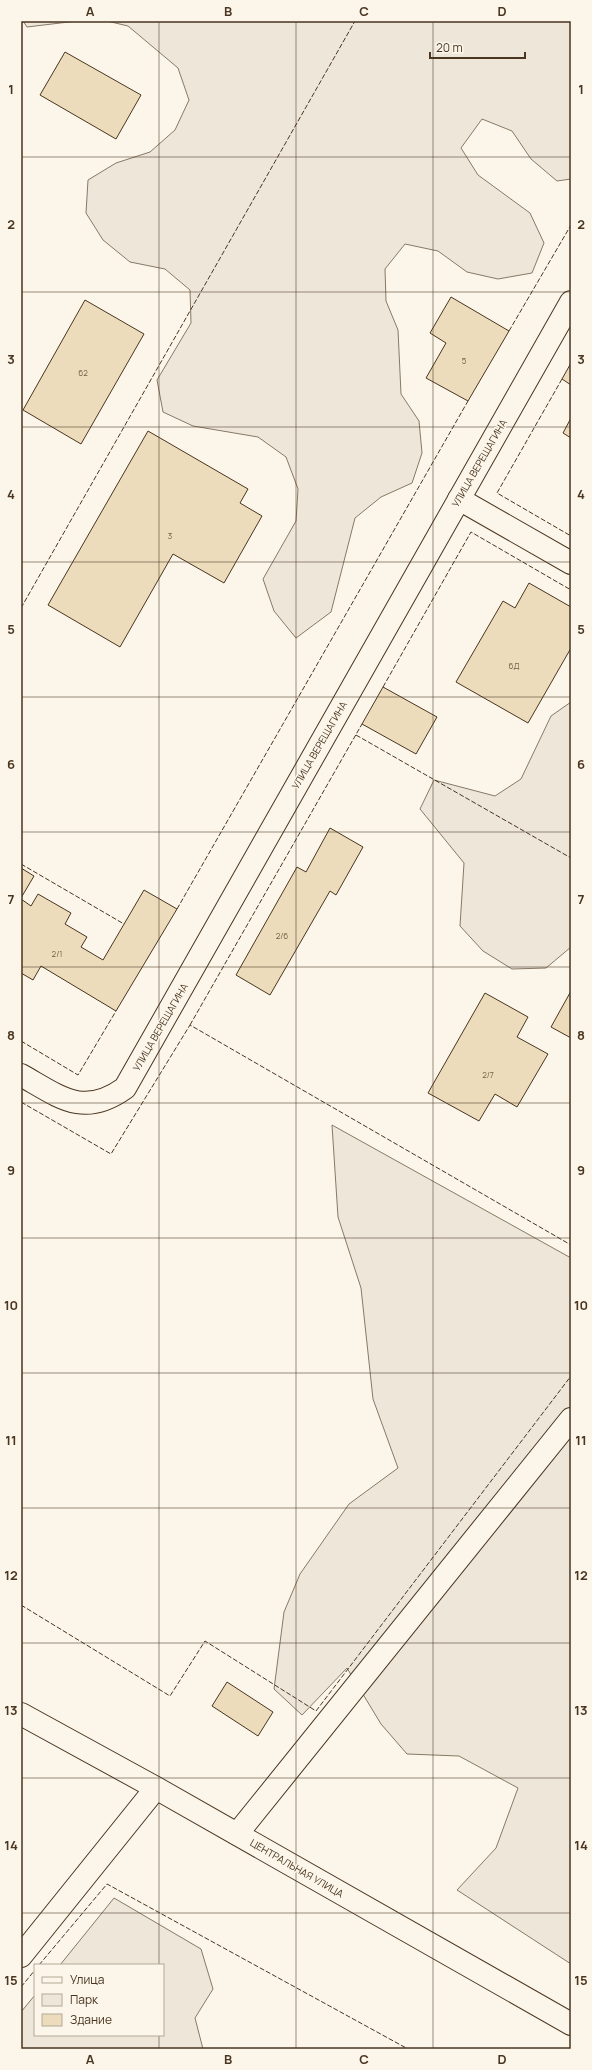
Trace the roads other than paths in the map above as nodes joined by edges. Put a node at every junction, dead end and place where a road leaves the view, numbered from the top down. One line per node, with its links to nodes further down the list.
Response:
1 (571, 302): 2 (street, УЛИЦА ВЕРЕЩАГИНА)
2 (459, 499): 3 (street); 4 (street, УЛИЦА ВЕРЕЩАГИНА)
3 (571, 563)
4 (21, 1074)
5 (571, 1420): 8 (street)
6 (21, 1714): 7 (street, ЦЕНТРАЛЬНАЯ УЛИЦА)
7 (156, 1788): 8 (street, ЦЕНТРАЛЬНАЯ УЛИЦА); 9 (street)
8 (237, 1834): 10 (street, ЦЕНТРАЛЬНАЯ УЛИЦА)
9 (21, 1956)
10 (571, 2024)

